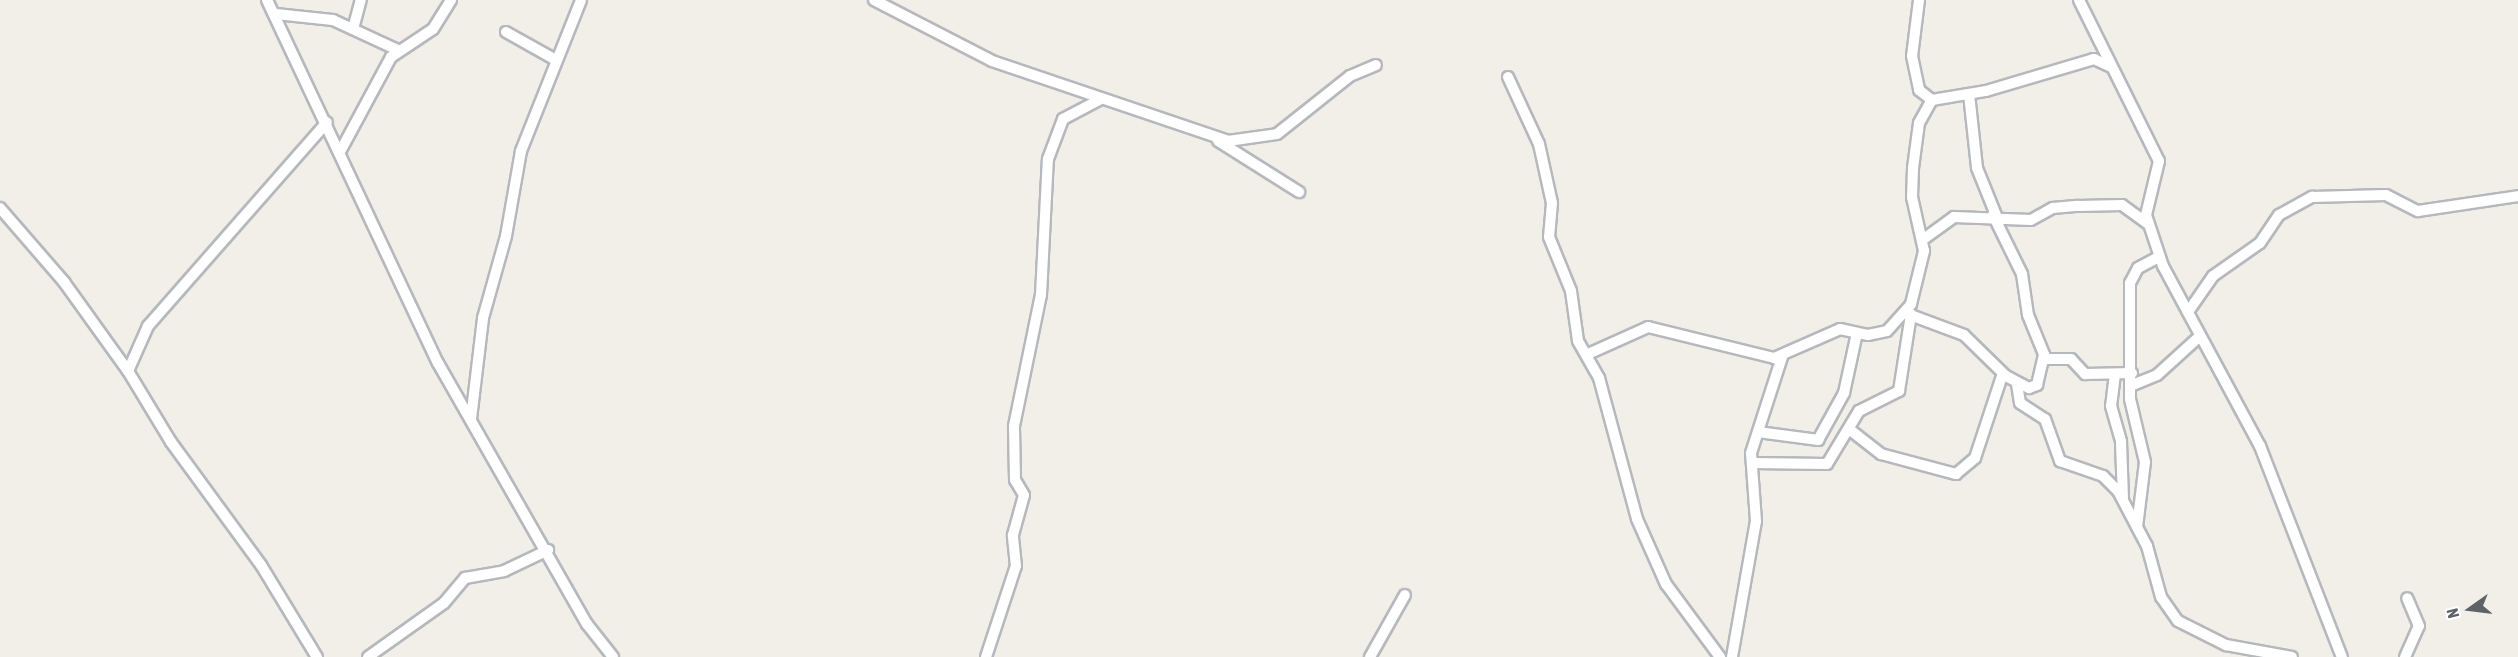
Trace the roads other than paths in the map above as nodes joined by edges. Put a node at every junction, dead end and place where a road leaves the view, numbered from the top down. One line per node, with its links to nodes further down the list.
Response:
1 (267, 0): 8 (street)
2 (362, 0): 9 (street)
3 (451, 0): 11 (street)
4 (581, 0): 12 (street)
5 (874, 0): 17 (street)
6 (1918, 0): 18 (street)
7 (2079, 0): 14 (street)
8 (276, 14): 9 (street); 19 (street)
9 (353, 29): 11 (street)
10 (507, 32): 12 (street)
11 (398, 50): 21 (street)
12 (556, 60): 42 (street)
13 (1376, 65): 20 (street)
14 (2111, 67): 16 (street); 26 (street)
15 (1508, 77): 33 (street)
16 (1969, 94): 18 (street); 25 (street)
17 (1099, 100): 20 (street); 54 (street)
18 (1932, 100): 27 (street)
19 (327, 122): 21 (street); 36 (street)
20 (1215, 139): 22 (street)
21 (341, 150): 42 (street)
22 (1299, 192)
23 (2518, 196): 29 (street)
24 (0, 208): 36 (street)
25 (1994, 215): 26 (street); 27 (street); 34 (street)
26 (2148, 224): 28 (street)
27 (1925, 238): 30 (street)
28 (2159, 257): 29 (street); 37 (street)
29 (2188, 312): 32 (street)
30 (1908, 314): 31 (street); 38 (street); 43 (street)
31 (1857, 333): 35 (street); 44 (street)
32 (2200, 336): 41 (street); 59 (street)
33 (1588, 354): 35 (street); 56 (street)
34 (2044, 355): 39 (street); 40 (street)
35 (1782, 357): 44 (street)
36 (128, 371): 51 (street)
37 (2132, 372): 39 (street); 41 (street)
38 (2003, 374): 40 (street); 43 (street)
39 (2115, 374): 46 (street)
40 (2017, 384): 46 (street)
41 (2130, 386): 47 (street)
42 (471, 419): 48 (street)
43 (1849, 429): 45 (street)
44 (1758, 432): 45 (street)
45 (1753, 463): 57 (street)
46 (2124, 504): 47 (street)
47 (2137, 527): 58 (street)
48 (548, 550): 52 (street); 53 (street)
49 (1405, 595): 55 (street)
50 (2407, 598): 60 (street)
51 (317, 657)
52 (368, 657)
53 (613, 657)
54 (986, 657)
55 (1370, 657)
56 (1720, 657)
57 (1732, 657)
58 (2292, 657)
59 (2342, 657)
60 (2404, 657)

